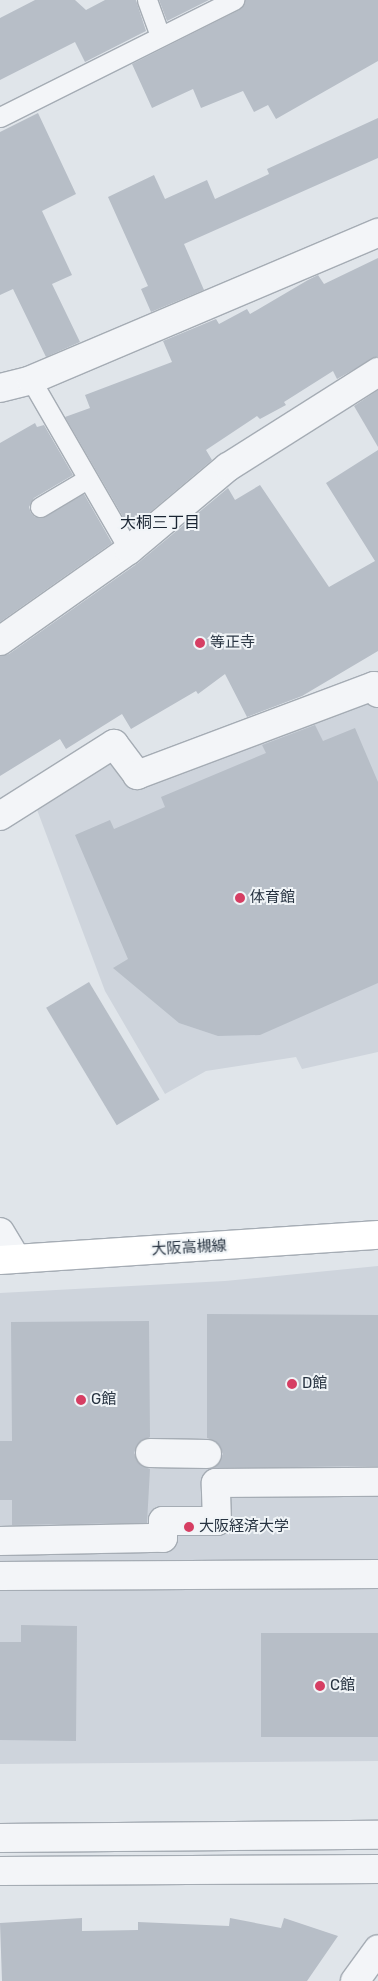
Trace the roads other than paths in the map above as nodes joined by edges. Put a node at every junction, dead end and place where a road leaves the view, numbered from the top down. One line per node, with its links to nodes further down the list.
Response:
1 (147, 0): 3 (lane)
2 (234, 0): 3 (lane)
3 (160, 36): 4 (lane)
4 (0, 117)
5 (378, 233): 7 (street)
6 (378, 372): 11 (street)
7 (31, 380): 8 (street); 9 (lane)
8 (0, 388)
9 (87, 479): 10 (lane); 11 (lane)
10 (40, 507)
11 (129, 550): 12 (street)
12 (0, 641)
13 (378, 693): 14 (street)
14 (0, 816)
15 (0, 1232): 17 (street)
16 (378, 1235): 17 (main road, 大阪高槻線)
17 (8, 1259)
18 (150, 1453): 20 (street)
19 (378, 1482): 20 (street)
20 (216, 1483): 21 (street)
21 (0, 1541)
22 (378, 1574): 23 (street)
23 (0, 1576)
24 (378, 1835): 25 (street)
25 (0, 1838)
26 (378, 1870): 27 (street)
27 (0, 1871)
28 (378, 1949): 29 (street)
29 (355, 1981)

